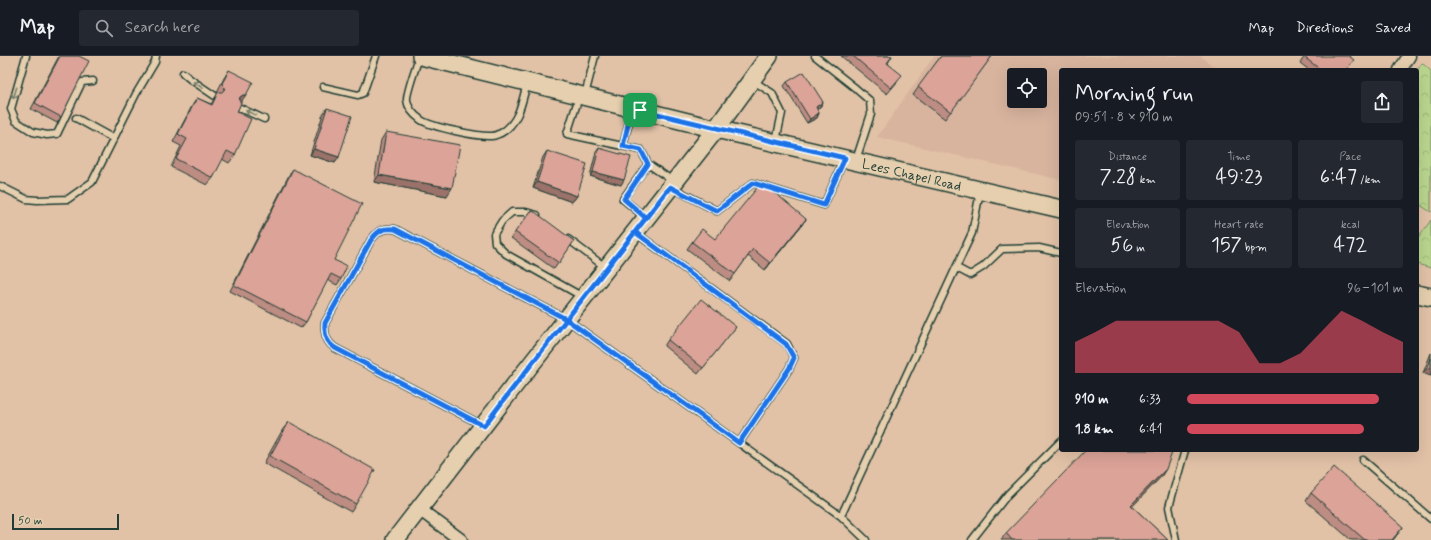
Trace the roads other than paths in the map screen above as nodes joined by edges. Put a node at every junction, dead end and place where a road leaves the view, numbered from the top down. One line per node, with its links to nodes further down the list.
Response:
1 (26, 56): 10 (lane, one-way to 10)
2 (156, 56): 20 (lane)
3 (376, 56): 12 (lane)
4 (420, 56): 11 (main road, Lees Chapel Road); 11 (lane)
5 (595, 56): 14 (lane)
6 (769, 56): 9 (main road)
7 (815, 56): 23 (lane)
8 (183, 73): 13 (lane, one-way to 8)
9 (752, 80): 19 (main road); 21 (lane)
10 (93, 81)
11 (528, 82): 14 (main road, Lees Chapel Road)
12 (322, 87)
13 (215, 96)
14 (582, 96): 16 (main road, Lees Chapel Road); 22 (lane)
15 (238, 107): 18 (lane, one-way to 15)
16 (632, 108): 19 (main road, Lees Chapel Road); 22 (lane)
17 (76, 118): 20 (lane)
18 (264, 119)
19 (716, 129): 21 (main road, Lees Chapel Road); 25 (main road)
20 (114, 139): 26 (lane)
21 (776, 143): 23 (main road, Lees Chapel Road)
22 (623, 146): 24 (lane)
23 (850, 160): 25 (lane); 27 (main road, Lees Chapel Road)
24 (648, 164): 25 (lane); 29 (lane)
25 (672, 185): 29 (main road)
26 (0, 186)
27 (980, 190): 28 (main road, Lees Chapel Road); 35 (lane)
28 (1059, 209)
29 (646, 218): 31 (main road)
30 (545, 221): 38 (lane)
31 (635, 232): 34 (main road); 41 (lane)
32 (563, 235): 34 (lane)
33 (1059, 253): 35 (lane)
34 (606, 268): 38 (main road)
35 (957, 268): 46 (lane)
36 (1419, 294): 37 (main road)
37 (1431, 297)
38 (583, 298): 39 (main road)
39 (566, 319): 40 (main road); 40 (lane); 41 (lane)
40 (484, 426): 45 (main road)
41 (739, 443): 46 (lane)
42 (1059, 443): 51 (lane)
43 (1185, 452): 52 (lane)
44 (1363, 460): 47 (lane)
45 (419, 509): 48 (main road); 49 (street)
46 (841, 516): 50 (lane)
47 (1431, 519)
48 (396, 540)
49 (461, 540)
50 (866, 540)
51 (972, 540)
52 (1176, 540)

